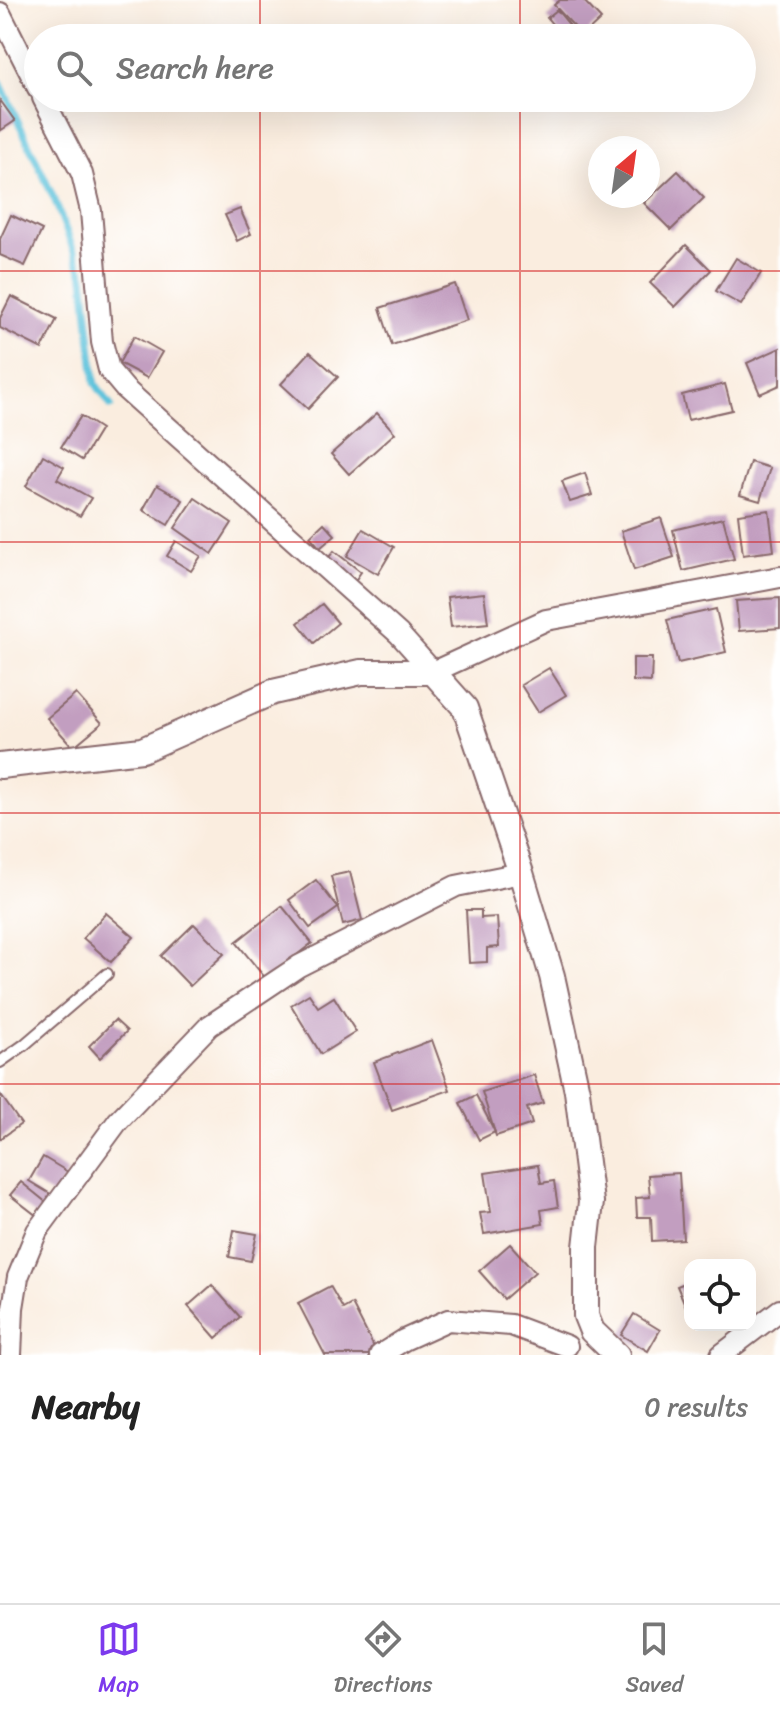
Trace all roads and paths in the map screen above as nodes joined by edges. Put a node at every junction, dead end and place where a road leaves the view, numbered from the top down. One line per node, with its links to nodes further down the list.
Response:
1 (0, 13): 2 (street)
2 (24, 60)
3 (50, 112): 5 (street)
4 (780, 577): 5 (street)
5 (433, 672): 6 (street); 7 (street)
6 (0, 766)
7 (521, 873): 11 (street); 13 (street)
8 (107, 974): 9 (lane)
9 (0, 1062)
10 (780, 1310): 16 (street)
11 (586, 1316): 12 (street); 15 (street)
12 (564, 1351): 14 (street)
13 (11, 1355)
14 (380, 1355)
15 (617, 1355)
16 (721, 1355)

